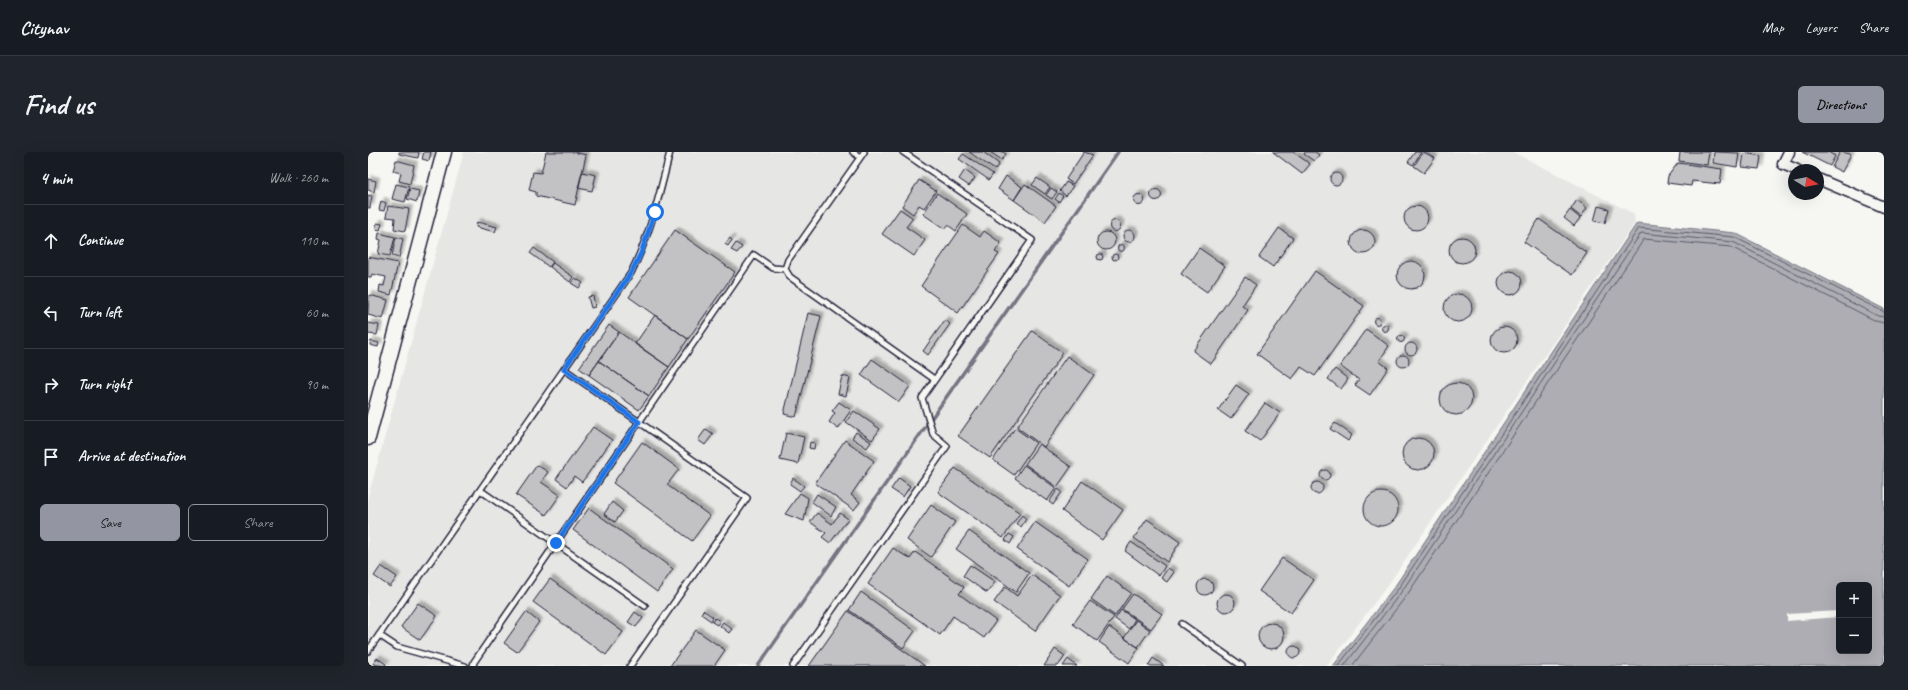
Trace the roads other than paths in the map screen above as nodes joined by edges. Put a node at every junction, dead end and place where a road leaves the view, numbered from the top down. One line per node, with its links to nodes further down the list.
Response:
1 (444, 152): 14 (street)
2 (670, 152): 12 (lane)
3 (853, 152): 7 (lane)
4 (864, 152): 7 (lane)
5 (903, 152): 13 (lane)
6 (1789, 152): 8 (street)
7 (860, 157): 11 (lane)
8 (1788, 166)
9 (1824, 182): 10 (street)
10 (1884, 207)
11 (785, 269): 13 (lane); 15 (lane)
12 (564, 369): 15 (lane); 17 (lane)
13 (934, 379): 26 (lane)
14 (370, 421): 16 (street)
15 (639, 422): 18 (lane); 25 (lane)
16 (368, 438)
17 (480, 490): 18 (lane); 21 (lane)
18 (556, 543): 19 (lane); 24 (lane)
19 (645, 606)
20 (1182, 624): 27 (lane)
21 (379, 635): 22 (lane); 23 (lane)
22 (368, 651)
23 (465, 666)
24 (473, 666)
25 (630, 666)
26 (793, 666)
27 (1242, 666)

